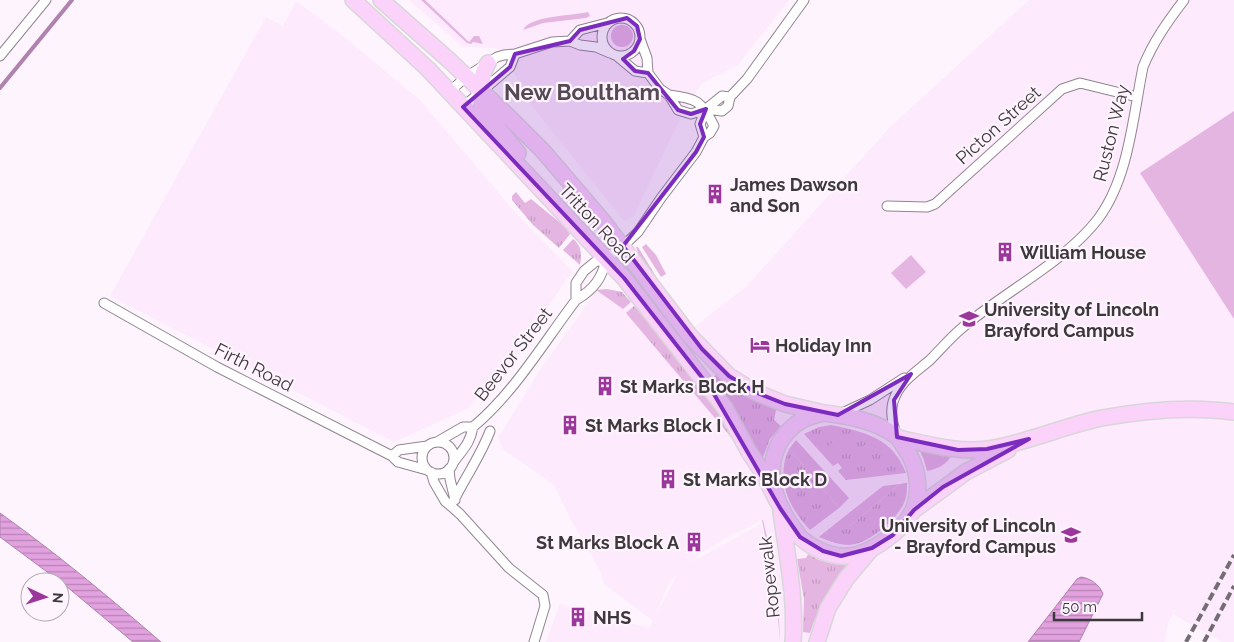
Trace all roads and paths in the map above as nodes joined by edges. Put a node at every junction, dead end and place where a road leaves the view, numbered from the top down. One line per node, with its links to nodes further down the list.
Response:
1 (46, 0): 11 (street)
2 (353, 0): 16 (main road, Tritton Road)
3 (381, 0): 14 (main road, Tritton Road)
4 (804, 0): 20 (street)
5 (1184, 0): 18 (street, Ruston Way)
6 (607, 23): 7 (street); 8 (street); 10 (street)
7 (640, 39): 10 (street); 13 (street)
8 (570, 40): 9 (street); 10 (street)
9 (515, 54): 12 (street); 15 (street)
10 (613, 54): 13 (street)
11 (0, 56)
12 (488, 63): 14 (street); 15 (main road)
13 (648, 74): 17 (street)
14 (466, 77): 15 (main road, Tritton Road); 16 (street)
15 (481, 91): 19 (street); 21 (main road); 23 (main road, Tritton Road)
16 (449, 92): 19 (main road, Tritton Road)
17 (669, 95): 20 (street); 20 (street)
18 (1137, 97): 22 (street, Picton Street); 27 (street, Ruston Way)
19 (463, 107): 21 (main road, Tritton Road)
20 (706, 109): 23 (street, Beevor Street)
21 (550, 199): 24 (main road, Tritton Road)
22 (886, 206)
23 (623, 246): 24 (street, Beevor Street); 29 (main road, Tritton Road)
24 (606, 258): 25 (street, Beevor Street); 25 (street, Beevor Street); 40 (main road, Tritton Road)
25 (576, 300): 30 (street, Beevor Street)
26 (104, 303): 36 (street, Firth Road)
27 (911, 374): 29 (street, Ruston Way); 32 (street, Ruston Way)
28 (1234, 412): 33 (main road)
29 (831, 414): 32 (main road); 40 (main road)
30 (473, 427): 34 (street, Beevor Street); 37 (street, Beevor Street)
31 (490, 430): 39 (street)
32 (897, 437): 33 (main road); 41 (main road)
33 (1029, 439): 41 (main road)
34 (437, 442): 35 (street); 37 (street)
35 (427, 446): 36 (street); 38 (street)
36 (392, 456): 38 (street, Firth Road)
37 (451, 466): 38 (street); 39 (street)
38 (429, 471): 42 (street)
39 (454, 500): 42 (street)
40 (778, 505): 43 (main road); 45 (main road, Ropewalk)
41 (914, 510): 43 (main road)
42 (460, 514): 44 (street)
43 (872, 548): 46 (main road)
44 (534, 642)
45 (793, 642)
46 (817, 642)

